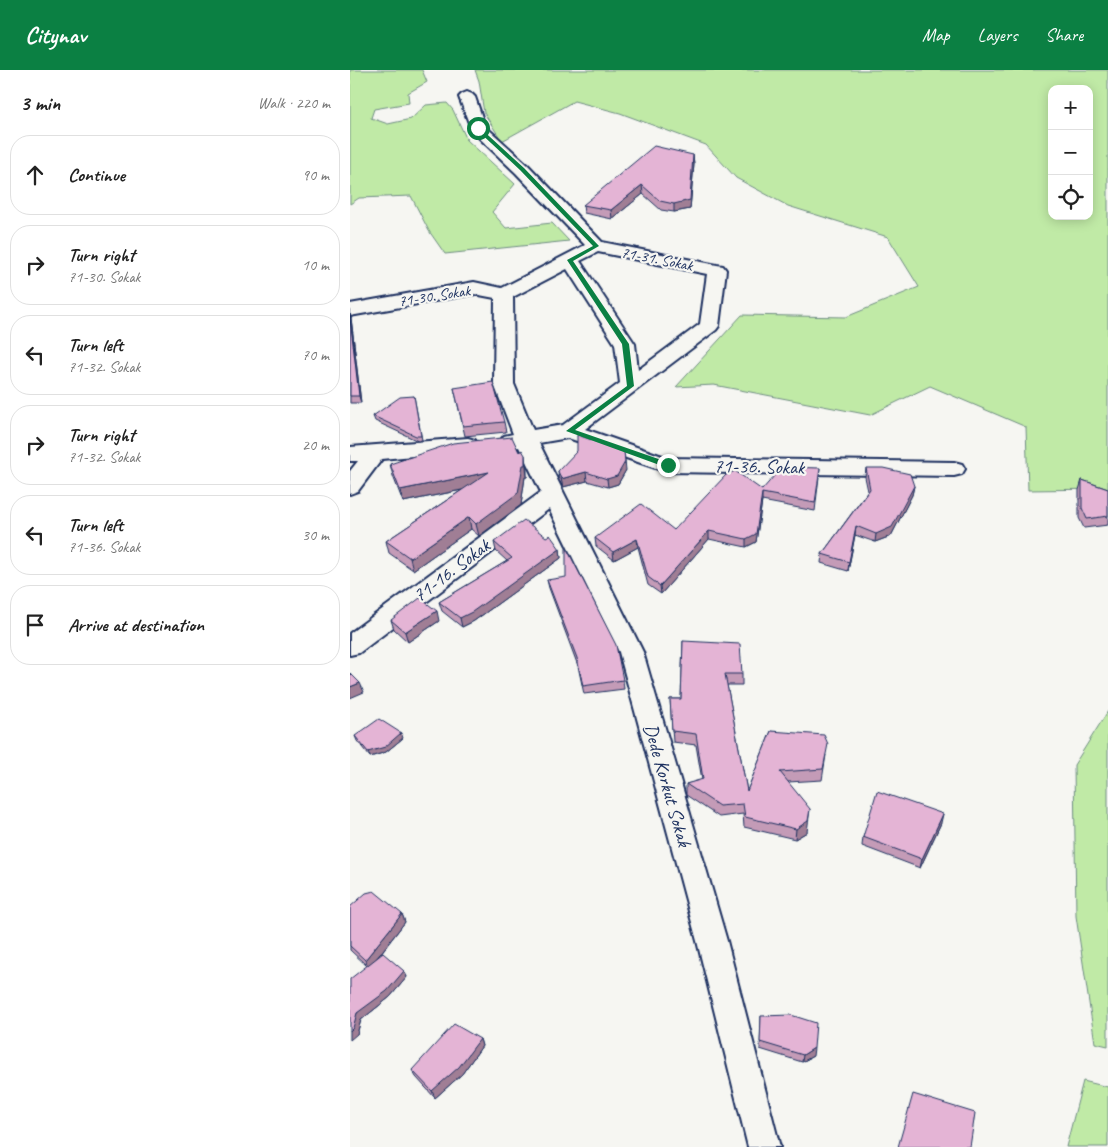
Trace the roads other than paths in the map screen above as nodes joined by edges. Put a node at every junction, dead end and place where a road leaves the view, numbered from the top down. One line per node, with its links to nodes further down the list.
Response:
1 (467, 97): 2 (street)
2 (596, 246): 3 (street); 6 (street, 71-31. Sokak)
3 (570, 260): 4 (street); 6 (street)
4 (504, 294): 5 (street, 71-30. Sokak); 8 (street, Dede Korkut Sokak)
5 (350, 310)
6 (630, 386): 7 (street)
7 (569, 431): 8 (street); 11 (street, 71-36. Sokak)
8 (526, 439): 9 (street); 13 (street, Dede Korkut Sokak)
9 (376, 452): 10 (street); 12 (street)
10 (350, 454)
11 (954, 469)
12 (350, 486)
13 (553, 495): 14 (street, 71-16. Sokak); 15 (street, Dede Korkut Sokak)
14 (350, 646)
15 (764, 1147)

